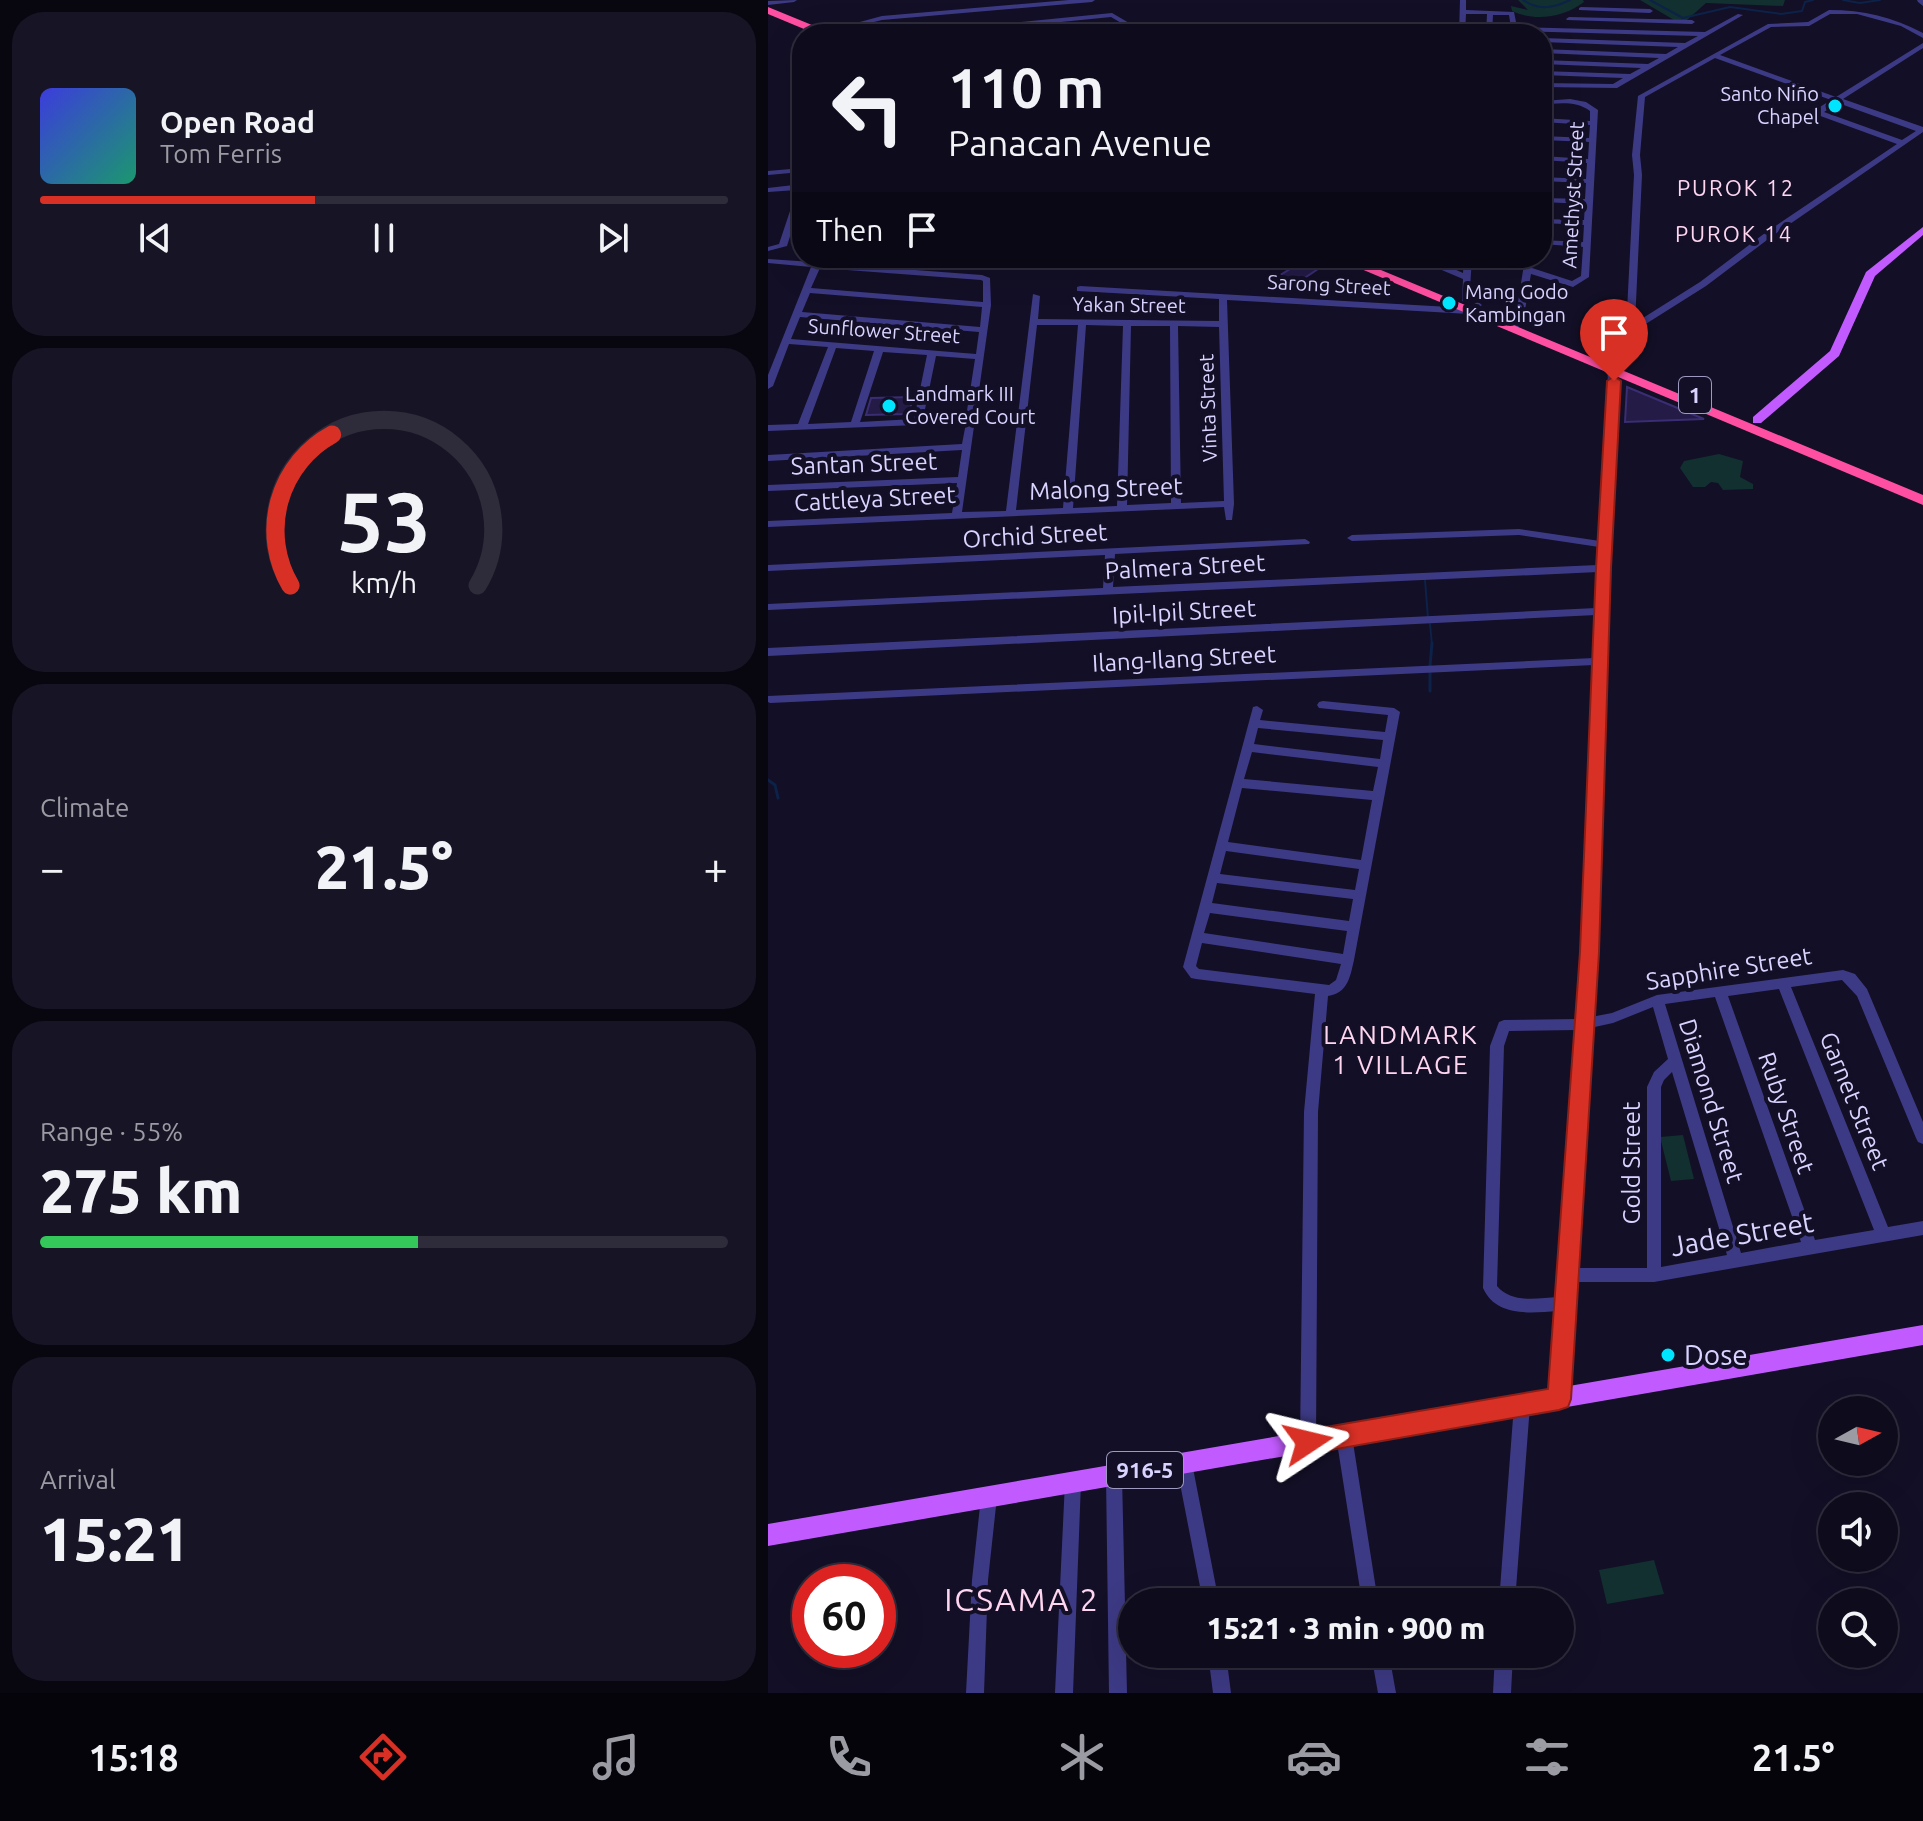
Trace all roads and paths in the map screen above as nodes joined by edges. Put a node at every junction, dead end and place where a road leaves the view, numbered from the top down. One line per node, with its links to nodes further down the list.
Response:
1 (792, 0): 6 (street)
2 (1092, 0): 18 (street)
3 (1463, 0): 10 (street)
4 (1600, 0): 7 (street)
5 (1623, 0): 9 (street)
6 (768, 3)
7 (1581, 9): 9 (street); 14 (street)
8 (768, 10): 17 (highway)
9 (1650, 11): 15 (street)
10 (1463, 12): 11 (street); 21 (street)
11 (1490, 12): 22 (street); 23 (street)
12 (1740, 15): 27 (street)
13 (768, 18): 24 (highway)
14 (1569, 19): 15 (street); 25 (street)
15 (1674, 21): 16 (street)
16 (1692, 22)
17 (792, 24)
18 (860, 24)
19 (1021, 24): 20 (street)
20 (1127, 24)
21 (1462, 24)
22 (1489, 24)
23 (1515, 24)
24 (792, 26)
25 (1567, 30): 26 (street); 27 (street); 30 (street)
26 (1552, 31)
27 (1705, 34): 31 (street)
28 (1923, 36): 35 (street)
29 (1552, 40): 30 (street)
30 (1568, 41): 31 (street)
31 (1684, 45): 34 (street)
32 (1923, 45): 41 (street)
33 (1552, 51): 34 (street)
34 (1667, 56): 37 (street)
35 (1715, 56): 41 (street); 90 (street)
36 (1552, 62): 37 (street)
37 (1650, 66): 39 (street)
38 (1552, 73): 39 (street)
39 (1633, 76): 40 (street)
40 (1552, 85)
41 (1836, 100): 45 (street); 48 (street)
42 (1552, 102): 44 (street, Amethyst Street)
43 (1552, 121): 44 (street)
44 (1593, 123): 47 (street, Amethyst Street)
45 (1922, 130): 48 (street)
46 (1552, 138): 47 (street)
47 (1591, 140): 50 (street, Amethyst Street)
48 (1902, 143): 90 (street)
49 (1552, 159): 50 (street)
50 (1590, 161): 54 (street, Amethyst Street)
51 (792, 171): 52 (street)
52 (768, 173)
53 (1552, 179): 54 (street)
54 (1589, 181): 58 (street, Amethyst Street)
55 (792, 188): 56 (street)
56 (768, 190)
57 (1552, 200): 58 (street)
58 (1589, 202): 61 (street, Amethyst Street)
59 (792, 215): 65 (street)
60 (1552, 221): 61 (street)
61 (1588, 223): 64 (street, Amethyst Street)
62 (1923, 230): 100 (main road)
63 (1552, 243): 64 (street)
64 (1587, 245): 74 (street, Amethyst Street)
65 (768, 249)
66 (768, 261): 67 (street)
67 (792, 261)
68 (816, 268): 77 (street)
69 (880, 268): 80 (street)
70 (1368, 268): 81 (highway, 1)
71 (1386, 268): 81 (highway, 1)
72 (1444, 268): 75 (street)
73 (1468, 268): 75 (street)
74 (1528, 270): 88 (street)
75 (1467, 278): 81 (street)
76 (1080, 289): 79 (street, Sarong Street)
77 (807, 290): 80 (street); 82 (street)
78 (1036, 296): 83 (street)
79 (1223, 297): 81 (street, Sarong Street); 87 (street, Vinta Street)
80 (987, 305): 89 (street)
81 (1471, 306): 88 (highway, 1)
82 (797, 314): 89 (street); 91 (street)
83 (1033, 322): 84 (street, Yakan Street); 116 (street)
84 (1082, 323): 85 (street, Yakan Street); 115 (street)
85 (1127, 323): 86 (street, Yakan Street); 114 (street)
86 (1174, 323): 87 (street, Yakan Street); 113 (street)
87 (1224, 324): 112 (street, Vinta Street)
88 (1515, 325): 96 (highway, 1)
89 (983, 330): 95 (street)
90 (1630, 330): 96 (street)
91 (786, 341): 92 (street, Sunflower Street); 97 (street)
92 (833, 345): 93 (street, Sunflower Street); 103 (street)
93 (879, 349): 94 (street, Sunflower Street); 102 (street)
94 (932, 353): 95 (street, Sunflower Street); 101 (street)
95 (979, 357): 99 (street)
96 (1612, 366): 98 (highway, 1); 123 (street)
97 (768, 386)
98 (1682, 395): 100 (highway, 1); 106 (highway, 1)
99 (970, 420): 101 (street); 105 (street)
100 (1757, 420): 106 (highway, 1)
101 (918, 422): 102 (street)
102 (855, 424): 103 (street)
103 (802, 426): 104 (street)
104 (768, 428)
105 (967, 447): 107 (street); 108 (street)
106 (1824, 453): 110 (highway, 1); 111 (highway, 1)
107 (768, 458)
108 (962, 480): 109 (street, Santan Street); 118 (street)
109 (768, 488)
110 (1923, 489)
111 (1923, 500)
112 (1229, 504): 113 (street, Malong Street); 119 (street, Vinta Street)
113 (1176, 506): 114 (street, Malong Street)
114 (1122, 508): 115 (street, Malong Street)
115 (1068, 510): 116 (street, Malong Street)
116 (1011, 512): 117 (street, Malong Street)
117 (985, 513): 118 (street, Cattleya Street)
118 (957, 515): 120 (street, Cattleya Street)
119 (1229, 518)
120 (768, 524)
121 (1352, 538): 123 (street)
122 (1305, 542): 124 (street, Orchid Street)
123 (1605, 545): 126 (street)
124 (1110, 553): 125 (street, Orchid Street); 127 (street)
125 (768, 568)
126 (1603, 568): 127 (street, Palmera Street); 129 (street)
127 (1108, 591): 128 (street, Palmera Street)
128 (768, 607)
129 (1602, 611): 130 (street, Ipil-Ipil Street); 131 (street)
130 (768, 652)
131 (1600, 661): 132 (street, Ilang-Ilang Street); 151 (street)
132 (770, 699)
133 (1323, 705): 134 (street)
134 (1389, 737): 135 (street); 136 (street)
135 (1247, 747): 136 (street); 137 (street)
136 (1384, 764): 138 (street)
137 (1237, 783): 138 (street); 139 (street)
138 (1379, 796): 140 (street)
139 (1220, 846): 140 (street); 141 (street)
140 (1366, 865): 142 (street)
141 (1212, 878): 142 (street); 143 (street)
142 (1360, 895): 144 (street)
143 (1204, 907): 144 (street); 145 (street)
144 (1354, 927): 146 (street)
145 (1196, 937): 146 (street); 148 (street)
146 (1348, 960): 148 (street)
147 (1783, 983): 149 (street, Sapphire Street); 153 (street, Sapphire Street); 155 (street, Garnet Street)
148 (1322, 991): 165 (street)
149 (1720, 992): 150 (street, Sapphire Street); 156 (street, Ruby Street)
150 (1657, 1000): 151 (street, Sapphire Street); 152 (street, Diamond Street)
151 (1584, 1024): 158 (street); 160 (street, Sapphire Street)
152 (1676, 1060): 157 (street, Diamond Street); 159 (street, Gold Street)
153 (1923, 1138)
154 (1923, 1228): 155 (street, Jade Street)
155 (1884, 1236): 156 (street, Jade Street)
156 (1811, 1249): 157 (street, Jade Street)
157 (1736, 1261): 159 (street, Jade Street)
158 (1567, 1275): 159 (street, Jade Street); 160 (street)
159 (1654, 1275)
160 (1566, 1304): 162 (street)
161 (1923, 1335): 162 (main road, 916-5)
162 (1559, 1399): 163 (main road, 916-5)
163 (1522, 1405): 164 (main road, 916-5); 173 (street)
164 (1344, 1436): 165 (main road, 916-5); 172 (street)
165 (1308, 1442): 166 (main road, 916-5)
166 (1184, 1463): 167 (main road, 916-5); 171 (street)
167 (1114, 1476): 168 (main road, 916-5); 179 (street)
168 (1073, 1482): 169 (main road, 916-5); 178 (street)
169 (989, 1497): 170 (main road, 916-5); 177 (street)
170 (768, 1535)
171 (1208, 1588)
172 (1368, 1588)
173 (1508, 1588)
174 (1219, 1668): 180 (street)
175 (1383, 1668): 181 (street)
176 (1503, 1668): 182 (street)
177 (975, 1693)
178 (1064, 1693)
179 (1118, 1693)
180 (1222, 1693)
181 (1387, 1693)
182 (1502, 1693)

